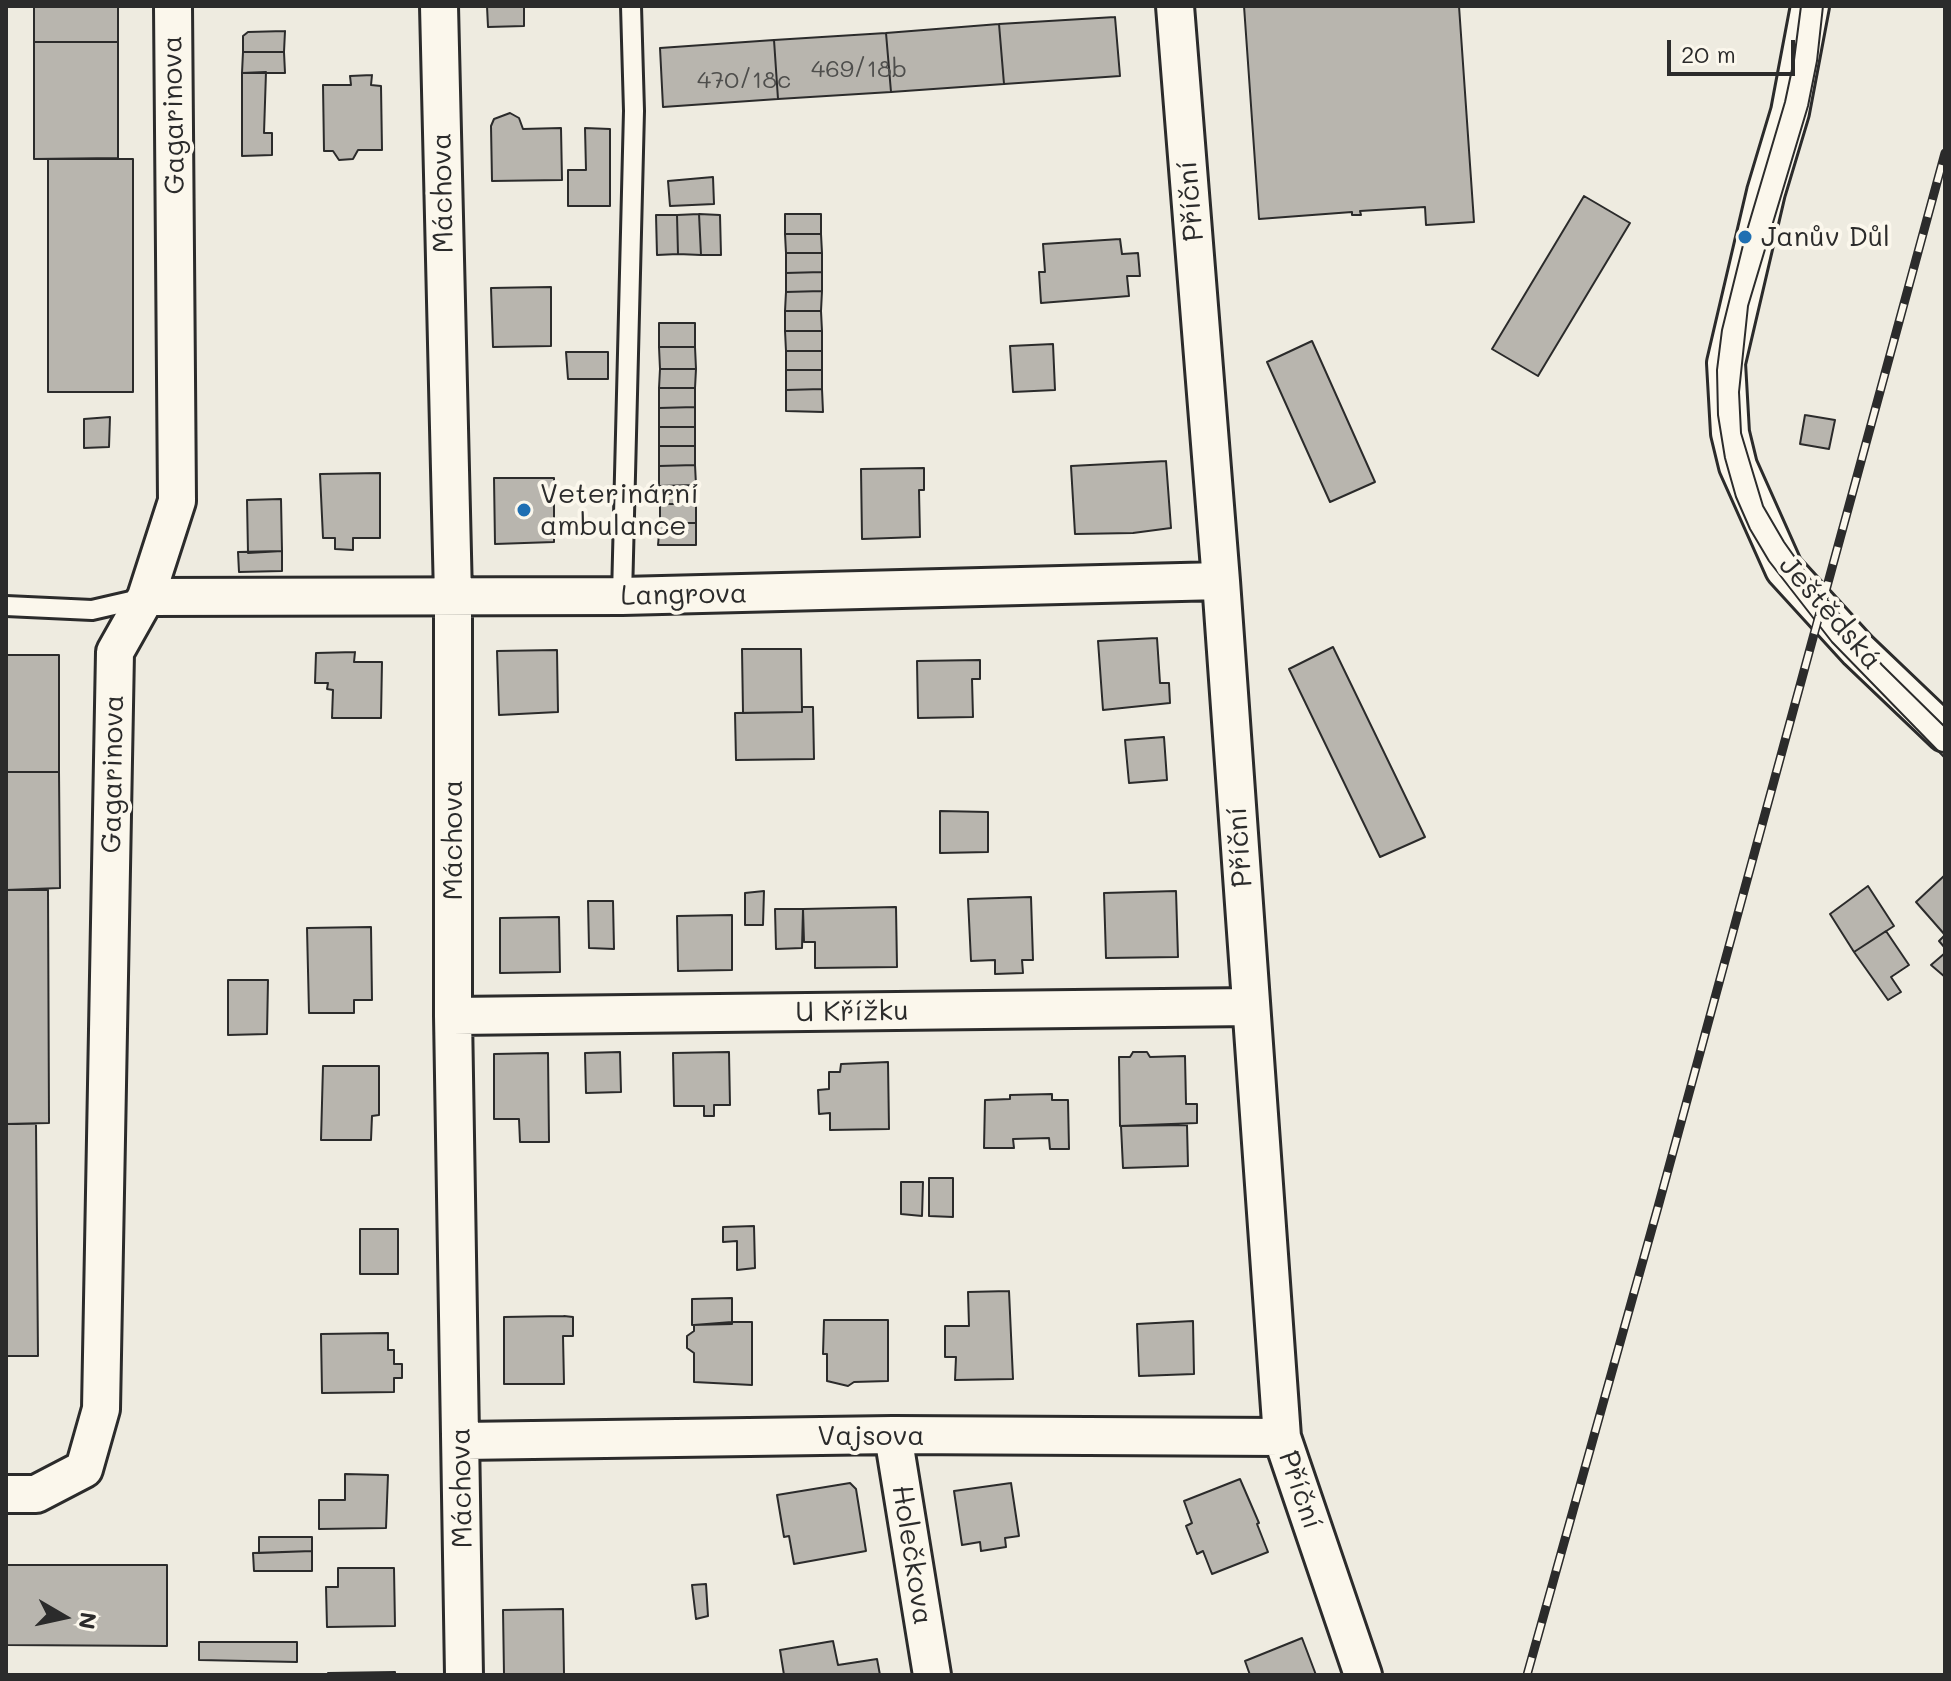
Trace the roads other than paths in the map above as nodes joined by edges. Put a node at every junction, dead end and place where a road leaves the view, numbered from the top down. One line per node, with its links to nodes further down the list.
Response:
1 (173, 6): 9 (street, Gagarinova)
2 (439, 6): 7 (street, Máchova)
3 (631, 6): 8 (lane)
4 (1175, 6): 6 (street, Příční)
5 (1810, 6): 11 (street, Ještědská)
6 (1221, 581): 8 (street, Langrova); 12 (street, Příční)
7 (453, 596): 8 (street, Langrova); 9 (street, Langrova); 13 (street, Máchova)
8 (622, 596)
9 (146, 597): 10 (lane); 17 (street, Gagarinova)
10 (6, 606)
11 (1945, 733)
12 (1251, 1007): 13 (street, U Křížku); 15 (street, Příční)
13 (453, 1016): 16 (street, Máchova)
14 (893, 1435): 15 (street, Vajsova); 16 (street, Vajsova); 19 (street, Holečkova)
15 (1282, 1437): 20 (street, Příční)
16 (461, 1441): 18 (street, Máchova)
17 (6, 1494)
18 (464, 1675)
19 (932, 1675)
20 (1363, 1675)

